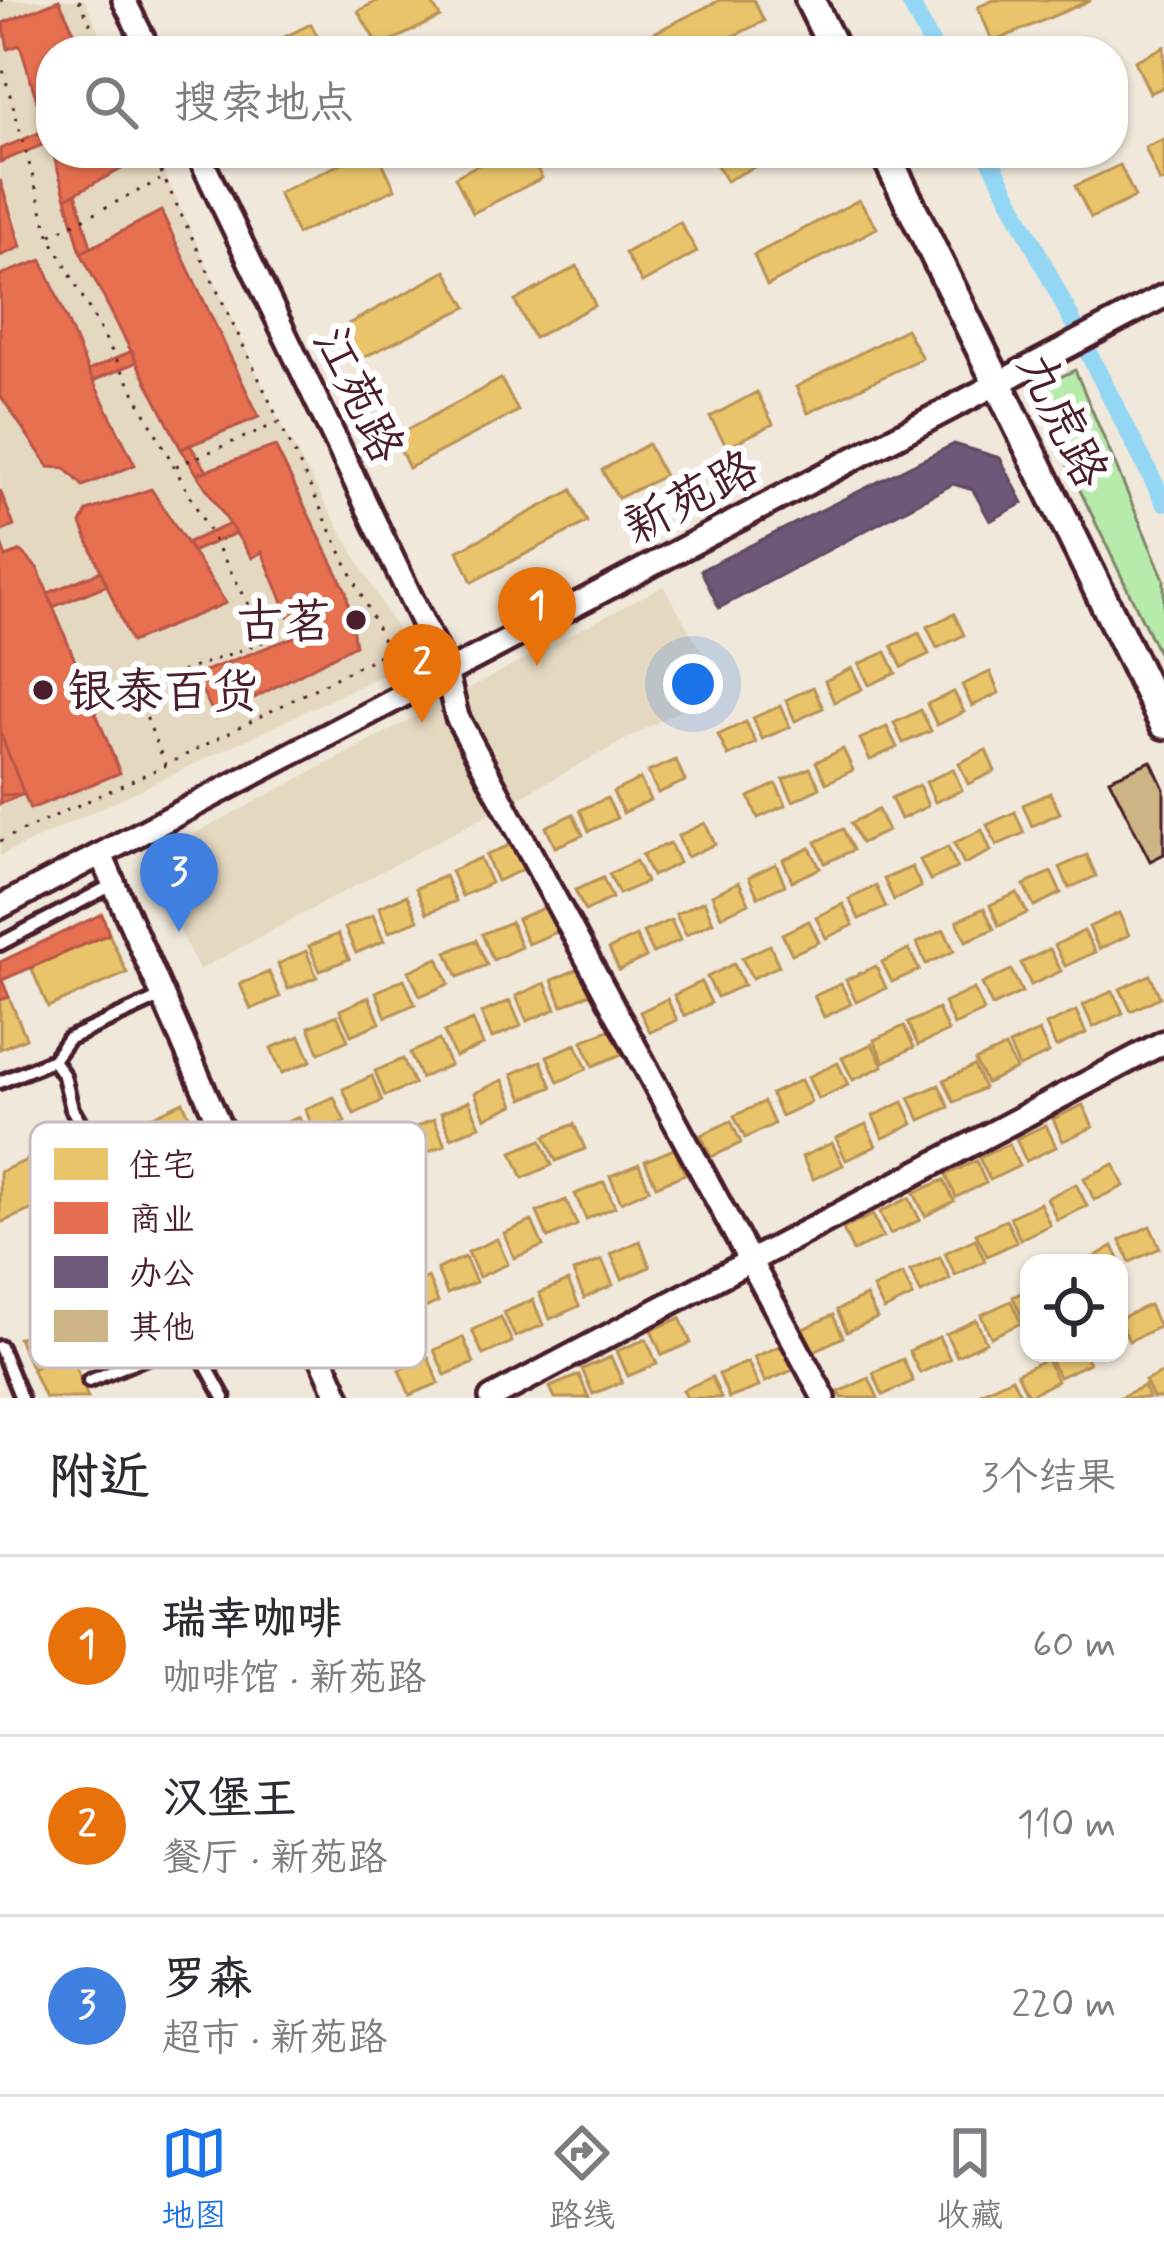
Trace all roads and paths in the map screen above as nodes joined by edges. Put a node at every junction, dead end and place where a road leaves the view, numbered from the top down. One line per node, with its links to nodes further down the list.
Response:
1 (79, 0): 4 (path)
2 (124, 0): 5 (street)
3 (810, 0): 6 (street)
4 (97, 36)
5 (142, 36)
6 (828, 36)
7 (0, 59): 12 (path)
8 (159, 168): 11 (path)
9 (205, 168): 17 (street, 江苑路)
10 (891, 168): 14 (street, 九虎路)
11 (164, 178): 12 (path); 15 (path)
12 (50, 235): 16 (path)
13 (1164, 296): 14 (street, 新苑路)
14 (997, 383): 19 (street, 新苑路); 20 (street, 九虎路)
15 (280, 423): 16 (path); 18 (path)
16 (175, 467): 21 (path)
17 (428, 633): 18 (path); 19 (street, 江苑路)
18 (388, 651): 21 (path)
19 (446, 671): 23 (street, 新苑路); 33 (street, 江苑路)
20 (1164, 724)
21 (166, 766): 22 (path)
22 (0, 841)
23 (101, 855): 24 (street); 25 (street, 新苑路)
24 (114, 884): 26 (lane); 27 (street)
25 (0, 907)
26 (0, 944)
27 (163, 996): 29 (lane); 32 (street)
28 (1164, 1042): 33 (street)
29 (53, 1060): 30 (lane); 31 (lane)
30 (0, 1082)
31 (79, 1122)
32 (218, 1122)
33 (750, 1261): 42 (street); 43 (street, 江苑路)
34 (0, 1346): 39 (lane)
35 (122, 1368): 38 (lane)
36 (208, 1368): 40 (lane)
37 (326, 1368): 41 (street)
38 (89, 1382)
39 (21, 1398)
40 (224, 1398)
41 (339, 1398)
42 (491, 1398)
43 (824, 1398)

